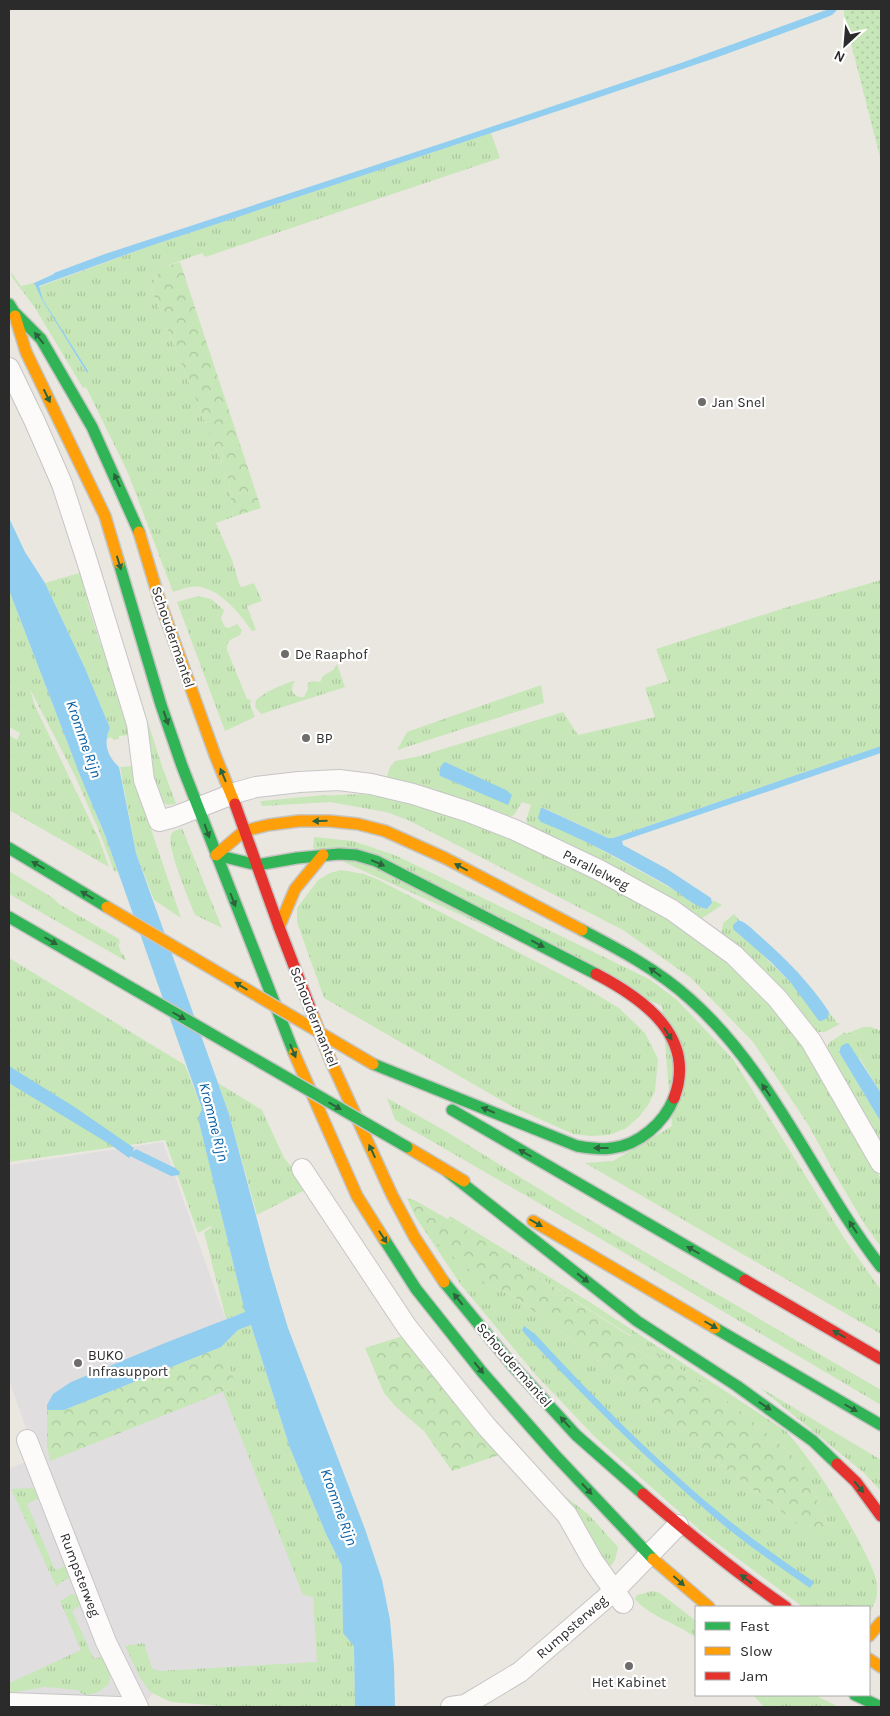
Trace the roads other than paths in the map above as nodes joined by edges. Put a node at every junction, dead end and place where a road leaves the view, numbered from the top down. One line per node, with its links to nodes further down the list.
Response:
1 (11, 308): 3 (main road, Schoudermantel, one-way to 1); 4 (main road, Schoudermantel, one-way to 4)
2 (9, 368): 4 (street)
3 (232, 795): 4 (street, Parallelweg); 5 (main road, Schoudermantel); 13 (street, Parallelweg)
4 (199, 808): 7 (main road, Schoudermantel, one-way to 7)
5 (244, 831): 7 (main road); 9 (main road, Schoudermantel); 16 (main road, one-way to 5)
6 (9, 848): 12 (main road, one-way to 6, bridge)
7 (216, 855): 9 (main road); 22 (main road, Schoudermantel, one-way to 22)
8 (323, 855): 9 (main road); 11 (main road); 12 (main road, one-way to 12)
9 (257, 865): 11 (main road, Schoudermantel)
10 (9, 917): 15 (main road, one-way to 15, bridge)
11 (279, 927): 21 (main road, Schoudermantel, one-way to 11)
12 (373, 1064): 17 (main road, one-way to 12)
13 (881, 1163)
14 (302, 1169): 23 (street)
15 (448, 1172): 18 (main road, one-way to 18); 20 (main road, one-way to 20)
16 (881, 1267)
17 (881, 1359)
18 (881, 1425)
19 (27, 1440): 33 (street, Rumpsterweg)
20 (881, 1516)
21 (678, 1525): 22 (street, Rumpsterweg); 25 (main road, Schoudermantel, one-way to 21)
22 (649, 1555): 23 (street, Rumpsterweg); 24 (main road, Schoudermantel, one-way to 24)
23 (619, 1597): 34 (street, Rumpsterweg)
24 (707, 1606)
25 (785, 1606)
26 (881, 1622): 27 (main road)
27 (870, 1635)
28 (870, 1661): 29 (main road)
29 (881, 1667)
30 (857, 1696): 35 (main road)
31 (9, 1703): 32 (street)
32 (120, 1707)
33 (138, 1707)
34 (451, 1707)
35 (881, 1707)

